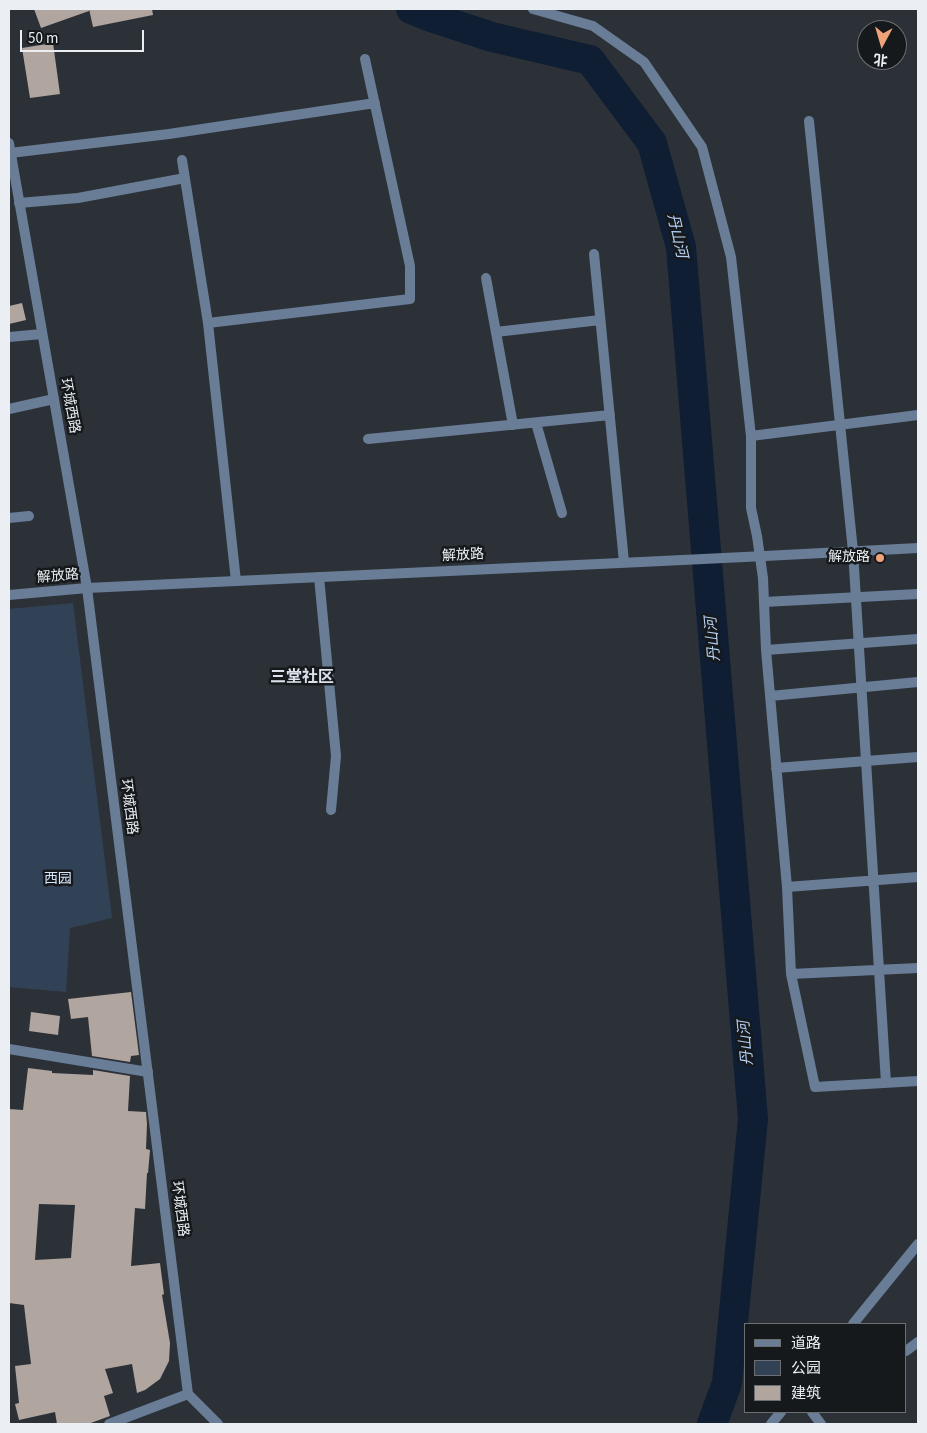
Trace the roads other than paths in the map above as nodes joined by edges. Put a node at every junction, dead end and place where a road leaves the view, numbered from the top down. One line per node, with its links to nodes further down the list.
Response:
1 (533, 9): 2 (street)
2 (564, 13): 24 (street)
3 (365, 59): 4 (street)
4 (375, 103): 6 (street); 13 (street)
5 (808, 121): 23 (street)
6 (10, 148): 9 (street, 环城西路)
7 (182, 160): 8 (street)
8 (185, 178): 9 (street); 13 (street)
9 (19, 203): 15 (street, 环城西路)
10 (594, 254): 12 (street)
11 (486, 278): 14 (street)
12 (600, 320): 14 (street); 19 (street)
13 (208, 323): 33 (street)
14 (496, 332): 22 (street)
15 (42, 334): 16 (street); 17 (street, 环城西路)
16 (9, 337)
17 (54, 399): 18 (street); 34 (street, 环城西路)
18 (9, 409)
19 (610, 415): 21 (street); 31 (street)
20 (918, 415): 23 (street)
21 (536, 423): 22 (street); 26 (street)
22 (513, 425): 25 (street)
23 (840, 425): 24 (street); 30 (street)
24 (751, 436): 38 (street)
25 (368, 440)
26 (562, 513)
27 (29, 516): 28 (street)
28 (9, 518)
29 (918, 548): 30 (street, 解放路)
30 (853, 551): 31 (street, 解放路, bridge); 37 (street)
31 (624, 562): 32 (street, 解放路)
32 (319, 577): 33 (street, 解放路); 48 (street)
33 (236, 581): 34 (street, 解放路)
34 (87, 588): 36 (street, 解放路); 56 (street, 环城西路)
35 (918, 594): 37 (street)
36 (9, 595)
37 (856, 597): 38 (street); 40 (street)
38 (764, 602): 41 (street)
39 (918, 639): 40 (street)
40 (859, 644): 41 (street); 43 (street)
41 (766, 650): 44 (street)
42 (918, 682): 43 (street)
43 (862, 687): 44 (street); 46 (street)
44 (770, 696): 47 (street)
45 (918, 757): 46 (street)
46 (866, 761): 47 (street); 50 (street)
47 (776, 768): 51 (street)
48 (332, 810)
49 (918, 876): 50 (street)
50 (874, 880): 51 (street); 53 (street)
51 (787, 887): 54 (street)
52 (918, 968): 53 (street)
53 (879, 970): 54 (street); 58 (street)
54 (791, 974): 58 (street)
55 (9, 1049): 56 (street)
56 (148, 1072): 63 (street, 环城西路)
57 (918, 1081): 58 (street)
58 (886, 1083)
59 (918, 1244): 60 (street)
60 (855, 1323)
61 (918, 1342): 62 (street)
62 (907, 1350)
63 (188, 1394): 65 (street); 66 (street)
64 (780, 1413): 67 (street)
65 (110, 1424)
66 (218, 1424)
67 (771, 1424)

